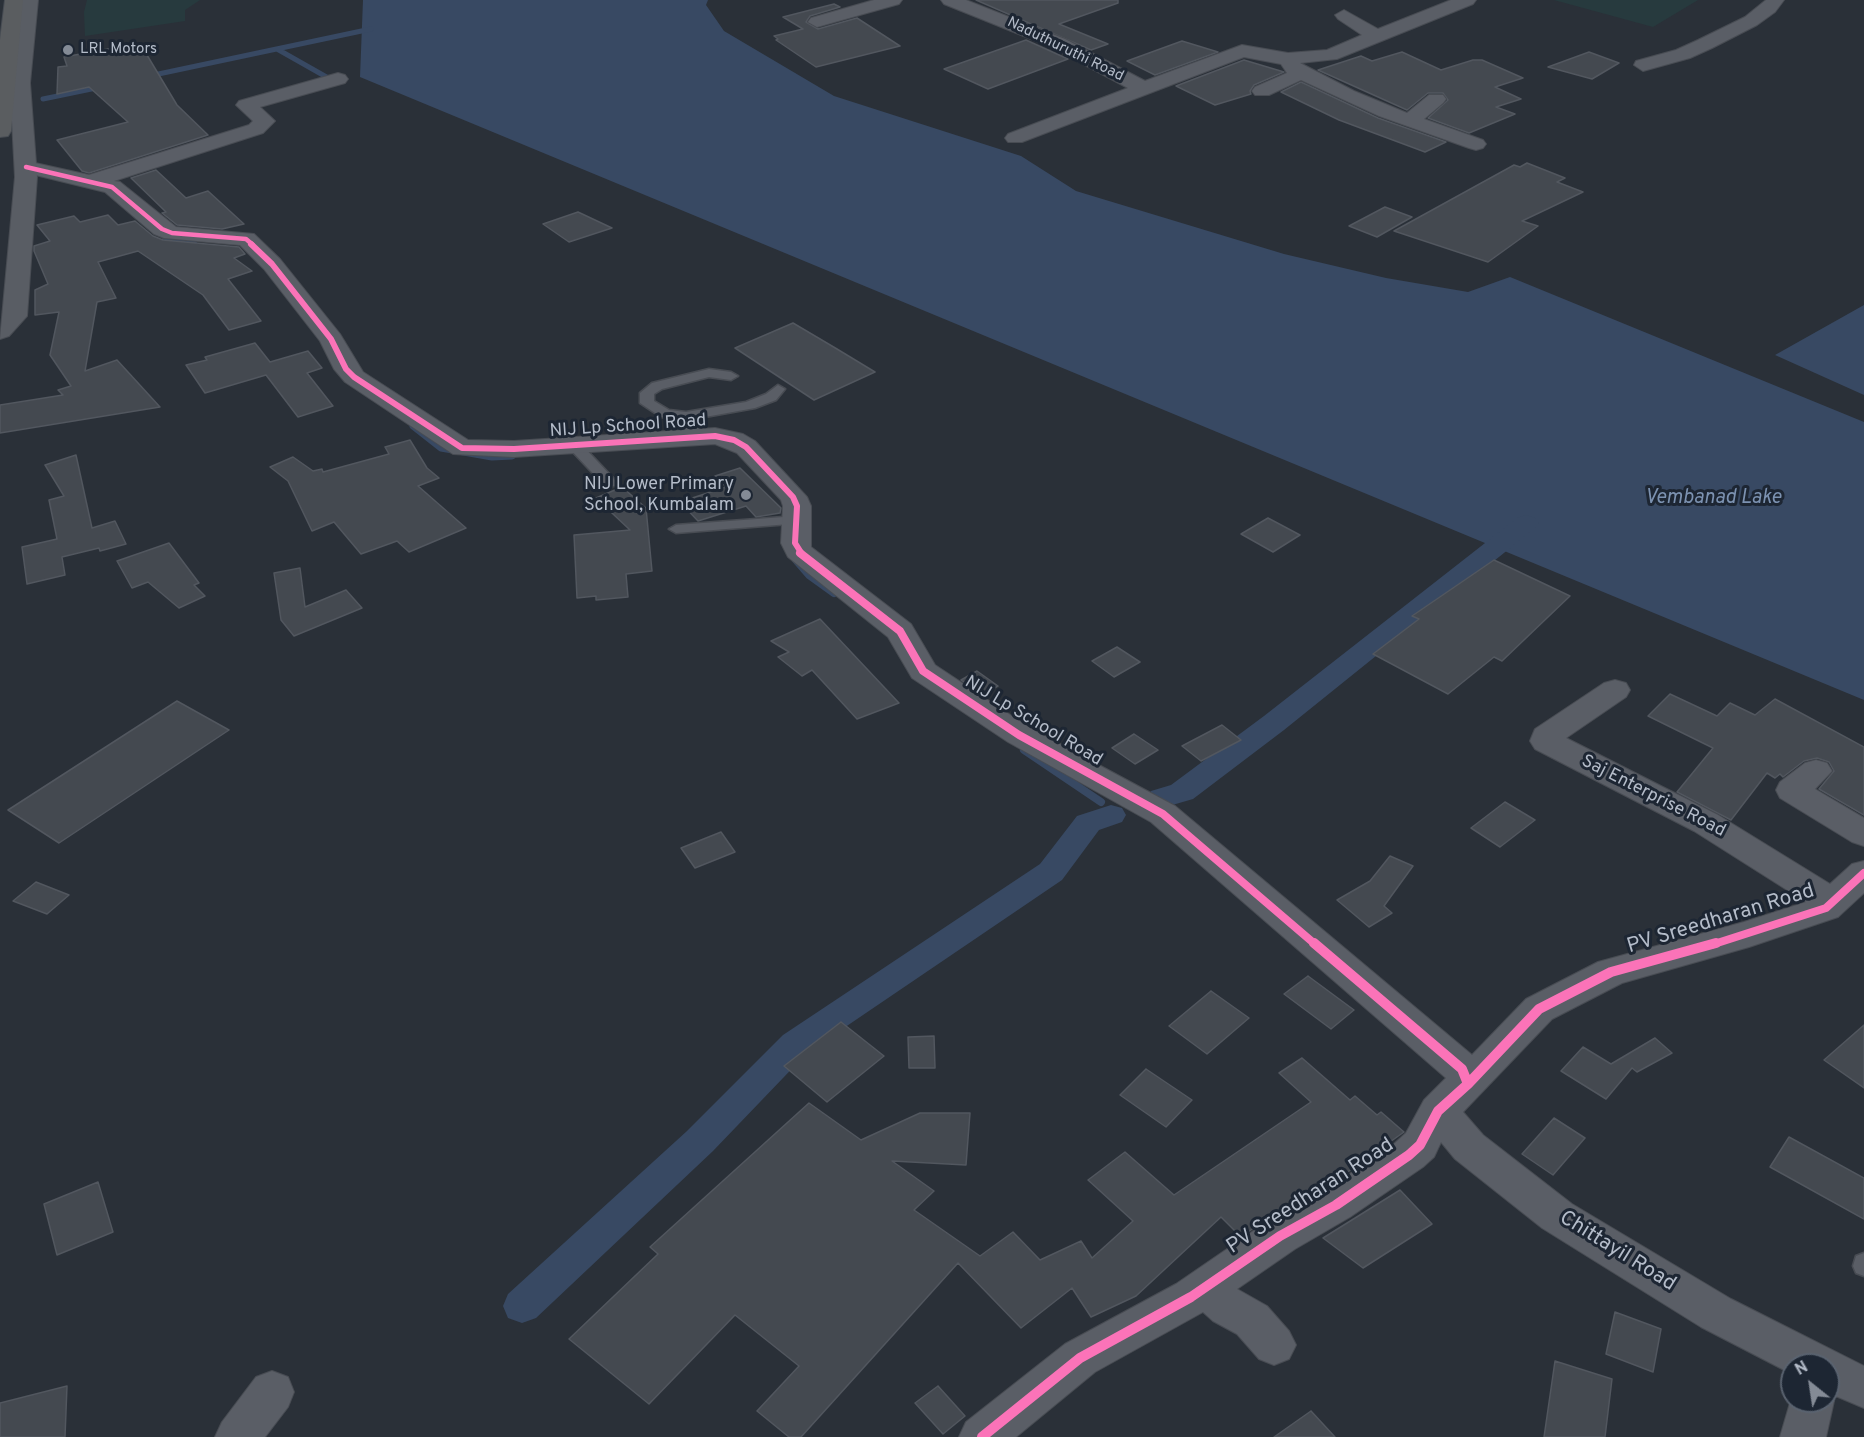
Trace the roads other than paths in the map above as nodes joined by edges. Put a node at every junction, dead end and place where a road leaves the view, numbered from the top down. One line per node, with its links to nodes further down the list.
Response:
1 (14, 0): 18 (highway)
2 (29, 0): 21 (street)
3 (893, 0): 8 (street)
4 (950, 0): 14 (street, Naduthuruthi Road)
5 (1467, 0): 9 (street, Naduthuruthi Road)
6 (1775, 0): 11 (street)
7 (1344, 15): 9 (street)
8 (817, 22)
9 (1374, 35): 10 (street, Naduthuruthi Road)
10 (1288, 58): 12 (street); 14 (street, Naduthuruthi Road)
11 (1643, 65)
12 (1302, 73): 15 (street); 17 (street)
13 (338, 79): 22 (street)
14 (1145, 89): 19 (street, Naduthuruthi Road)
15 (1262, 91)
16 (1436, 99): 17 (street)
17 (1410, 120): 20 (street)
18 (0, 131)
19 (1015, 138)
20 (1476, 144)
21 (26, 167): 22 (street, NIJ Lp School Road); 23 (street)
22 (90, 182): 27 (street, NIJ Lp School Road)
23 (0, 331)
24 (731, 376): 26 (lane)
25 (778, 389): 26 (lane)
26 (691, 427): 27 (street, NIJ Lp School Road); 29 (street, NIJ Lp School Road)
27 (574, 445): 28 (lane)
28 (610, 483)
29 (797, 520): 30 (lane); 36 (street, NIJ Lp School Road)
30 (676, 529)
31 (1616, 690): 35 (street, Saj Enterprise Road)
32 (1798, 782): 33 (street)
33 (1864, 834)
34 (1864, 873): 35 (street, PV Sreedharan Road)
35 (1833, 902): 36 (street, PV Sreedharan Road)
36 (1468, 1084): 37 (street, PV Sreedharan Road)
37 (1438, 1111): 38 (street, PV Sreedharan Road); 40 (street, Chittayil Road)
38 (1205, 1287): 39 (street); 46 (street, PV Sreedharan Road)
39 (1274, 1345)
40 (1794, 1353)
41 (1840, 1377): 42 (street)
42 (1864, 1388)
43 (272, 1392): 45 (street)
44 (1809, 1413): 47 (street)
45 (238, 1437)
46 (982, 1437)
47 (1803, 1437)

